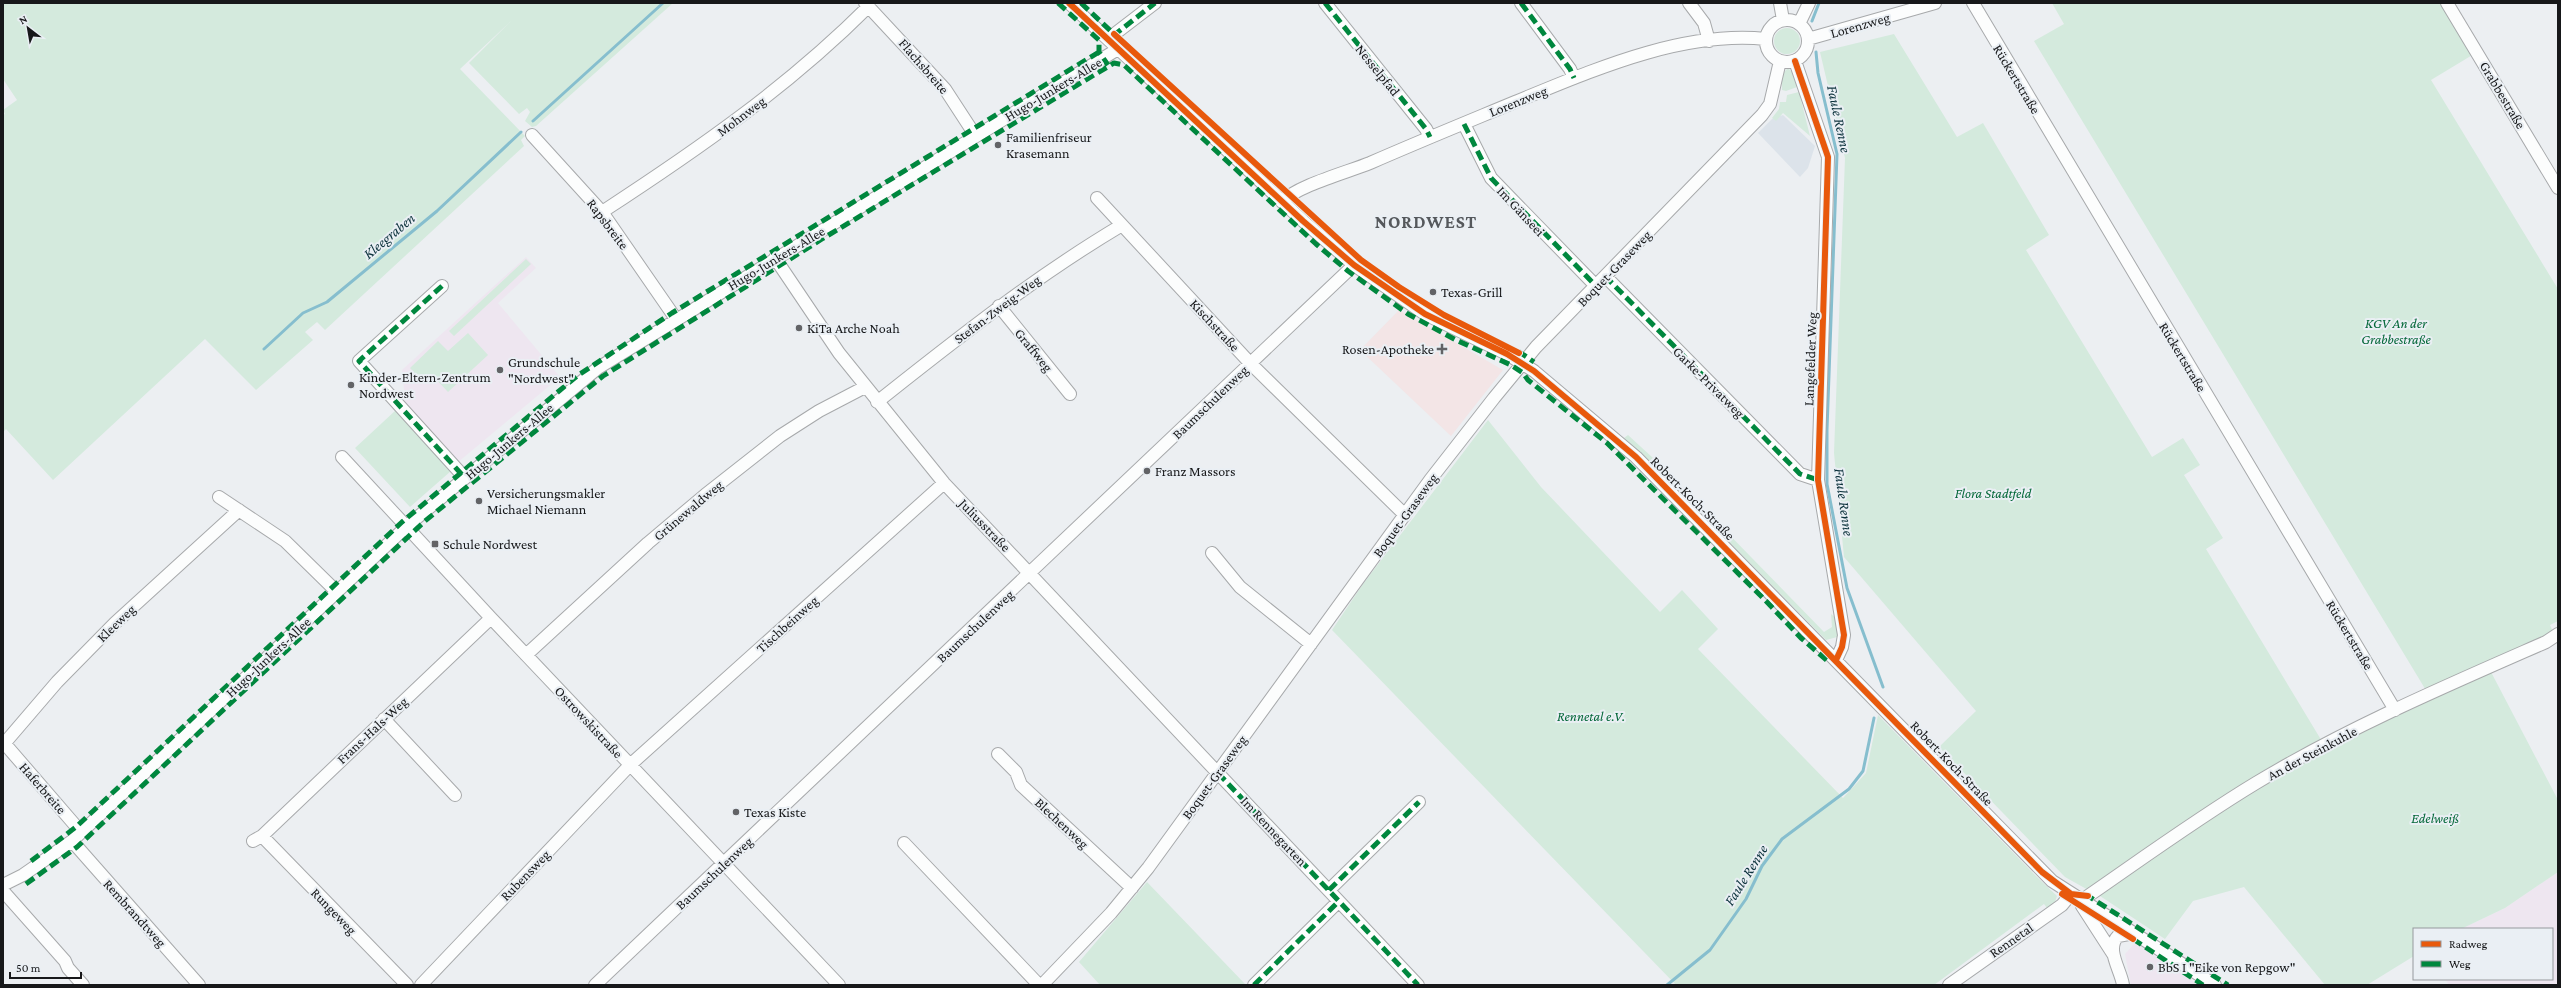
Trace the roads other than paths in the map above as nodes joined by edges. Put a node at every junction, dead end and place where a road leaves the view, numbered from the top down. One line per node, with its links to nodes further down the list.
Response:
1 (1069, 3): 15 (street, Robert-Koch-Straße)
2 (1155, 3): 15 (street)
3 (1325, 3): 25 (street, Nesselpfad)
4 (1521, 3): 21 (street)
5 (1689, 3): 17 (street)
6 (1780, 3): 12 (street)
7 (1809, 3): 13 (street)
8 (1935, 3): 14 (street, Lorenzweg)
9 (1973, 3): 59 (street, Rückertstraße)
10 (2447, 3): 26 (street, Grabbestraße)
11 (867, 5): 24 (street, Flachsbreite); 29 (street, Mohnweg)
12 (1783, 20): 13 (street); 16 (street)
13 (1799, 24): 14 (street)
14 (1808, 38): 20 (street)
15 (1108, 39): 18 (street, Robert-Koch-Straße)
16 (1766, 39): 17 (street, Lorenzweg); 19 (street)
17 (1709, 41): 21 (street, Lorenzweg)
18 (1118, 49): 24 (street, Hugo-Junkers-Allee); 28 (street, Robert-Koch-Straße)
19 (1780, 61): 20 (street); 33 (street, Boquet-Graseweg)
20 (1795, 61): 45 (street, Langefelder Weg)
21 (1574, 78): 22 (street, Lorenzweg)
22 (1464, 124): 25 (street, Lorenzweg); 35 (street, Im Gänseei)
23 (532, 135): 29 (street, Rapsbreite)
24 (975, 135): 31 (street, Hugo-Junkers-Allee)
25 (1430, 138): 28 (street, Lorenzweg)
26 (2558, 188)
27 (1097, 198): 30 (street, Kischstraße)
28 (1282, 202): 32 (street, Robert-Koch-Straße)
29 (602, 212): 37 (street, Rapsbreite)
30 (1122, 225): 36 (street, Stefan-Zweig-Weg); 38 (street, Kischstraße)
31 (775, 258): 37 (street, Hugo-Junkers-Allee); 40 (street, Juliusstraße)
32 (1354, 265): 38 (street, Baumschulenweg); 39 (street, Robert-Koch-Straße)
33 (1605, 276): 35 (street, Boquet-Graseweg); 45 (street, Garke-Privatweg)
34 (442, 286): 44 (street)
35 (1596, 286): 39 (street, Boquet-Graseweg)
36 (998, 306): 41 (street, Graffweg); 42 (street, Stefan-Zweig-Weg)
37 (676, 319): 44 (street, Hugo-Junkers-Allee)
38 (1250, 363): 49 (street, Kischstraße); 52 (street, Baumschulenweg)
39 (1522, 363): 49 (street, Boquet-Graseweg); 58 (street, Robert-Koch-Straße)
40 (865, 387): 42 (street, Juliusstraße); 57 (street, Grünewaldweg)
41 (1070, 394)
42 (876, 402): 46 (street, Juliusstraße)
43 (342, 457): 50 (street, Ostrowskistraße)
44 (465, 478): 50 (street, Hugo-Junkers-Allee)
45 (1818, 480): 58 (street, Langefelder Weg)
46 (944, 483): 52 (street, Juliusstraße); 63 (street, Tischbeinweg)
47 (219, 497): 48 (street)
48 (239, 510): 53 (street); 61 (street, Kleeweg)
49 (1405, 515): 56 (street, Boquet-Graseweg)
50 (407, 526): 53 (street, Hugo-Junkers-Allee); 54 (street, Ostrowskistraße)
51 (1212, 553): 56 (street)
52 (1031, 574): 64 (street, Juliusstraße); 71 (street, Baumschulenweg)
53 (337, 592): 67 (street, Hugo-Junkers-Allee)
54 (491, 618): 57 (street, Ostrowskistraße); 60 (street, Frans-Hals-Weg)
55 (2558, 634): 59 (street, An der Steinkuhle)
56 (1311, 644): 64 (street, Boquet-Graseweg)
57 (526, 655): 63 (street, Ostrowskistraße)
58 (1836, 660): 76 (street, Robert-Koch-Straße)
59 (2395, 710): 78 (street, An der Steinkuhle)
60 (384, 719): 65 (street); 68 (street, Frans-Hals-Weg)
61 (4, 744): 67 (street, Haferbreite)
62 (998, 754): 73 (street, Blechenweg)
63 (630, 766): 71 (street, Ostrowskistraße); 84 (street, Rubensweg)
64 (1218, 773): 73 (street, Boquet-Graseweg); 74 (street, Im Rennegarten)
65 (455, 795)
66 (1419, 802): 74 (street)
67 (81, 832): 69 (street, Hugo-Junkers-Allee)
68 (257, 838): 83 (street, Rungeweg)
69 (72, 841): 72 (street, Hugo-Junkers-Allee); 82 (street, Rembrandtweg)
70 (904, 843): 87 (street)
71 (724, 863): 85 (street, Baumschulenweg); 86 (street, Ostrowskistraße)
72 (3, 885)
73 (1132, 888): 87 (street, Boquet-Graseweg)
74 (1329, 890): 77 (street, Im Rennegarten)
75 (3, 891): 81 (street)
76 (2071, 894): 78 (street, Robert-Koch-Straße); 90 (street, Rennetal)
77 (1338, 902): 88 (street); 89 (street, Im Rennegarten)
78 (2084, 902): 79 (street, Robert-Koch-Straße); 80 (street)
79 (2134, 933): 80 (street); 92 (street, Robert-Koch-Straße)
80 (2113, 954): 91 (street)
81 (83, 985)
82 (199, 985)
83 (407, 985)
84 (421, 985)
85 (595, 985)
86 (840, 985)
87 (1041, 985)
88 (1254, 985)
89 (1418, 985)
90 (1949, 985)
91 (2123, 985)
92 (2214, 985)

